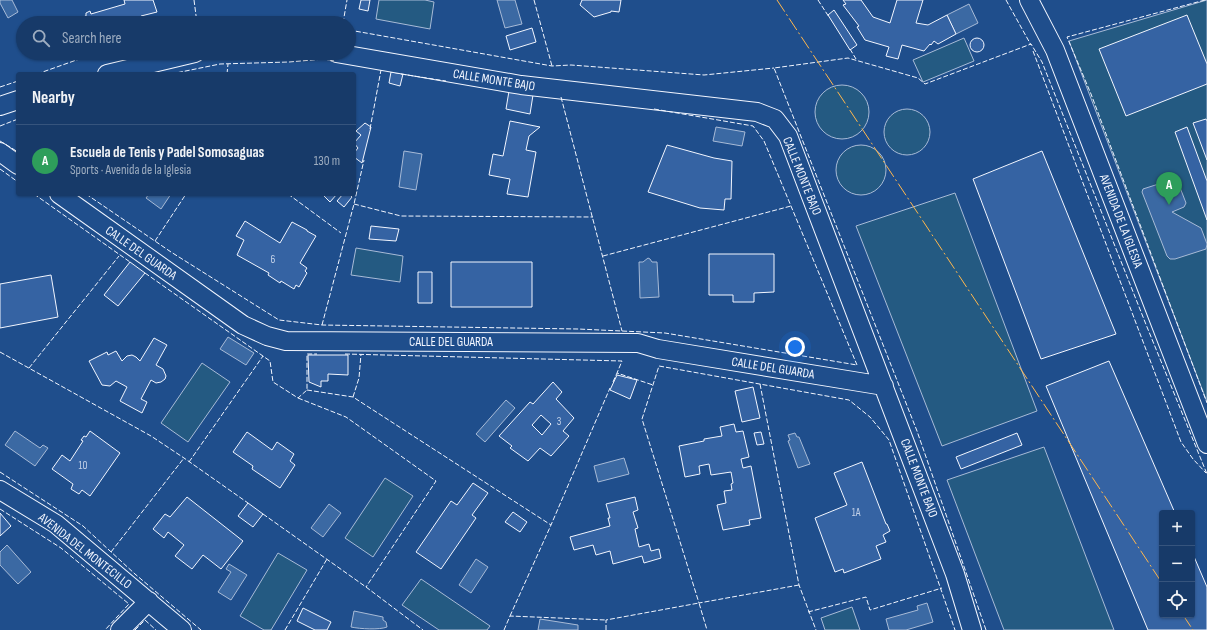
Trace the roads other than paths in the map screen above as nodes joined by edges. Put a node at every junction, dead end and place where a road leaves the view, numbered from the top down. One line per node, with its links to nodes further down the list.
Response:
1 (1029, 0): 11 (street, AVENIDA DE LA IGLESIA)
2 (356, 56): 10 (street, CALLE MONTE BAJO)
3 (166, 60): 4 (street)
4 (115, 72)
5 (16, 101): 6 (street)
6 (0, 106)
7 (0, 152): 8 (street)
8 (16, 164)
9 (62, 196): 10 (street, CALLE DEL GUARDA)
10 (884, 386): 16 (street, CALLE MONTE BAJO)
11 (1207, 444)
12 (0, 490): 13 (street, AVENIDA DEL MONTECILLO)
13 (149, 601): 14 (street); 15 (street, AVENIDA DEL MONTECILLO)
14 (120, 630)
15 (182, 630)
16 (972, 630)

